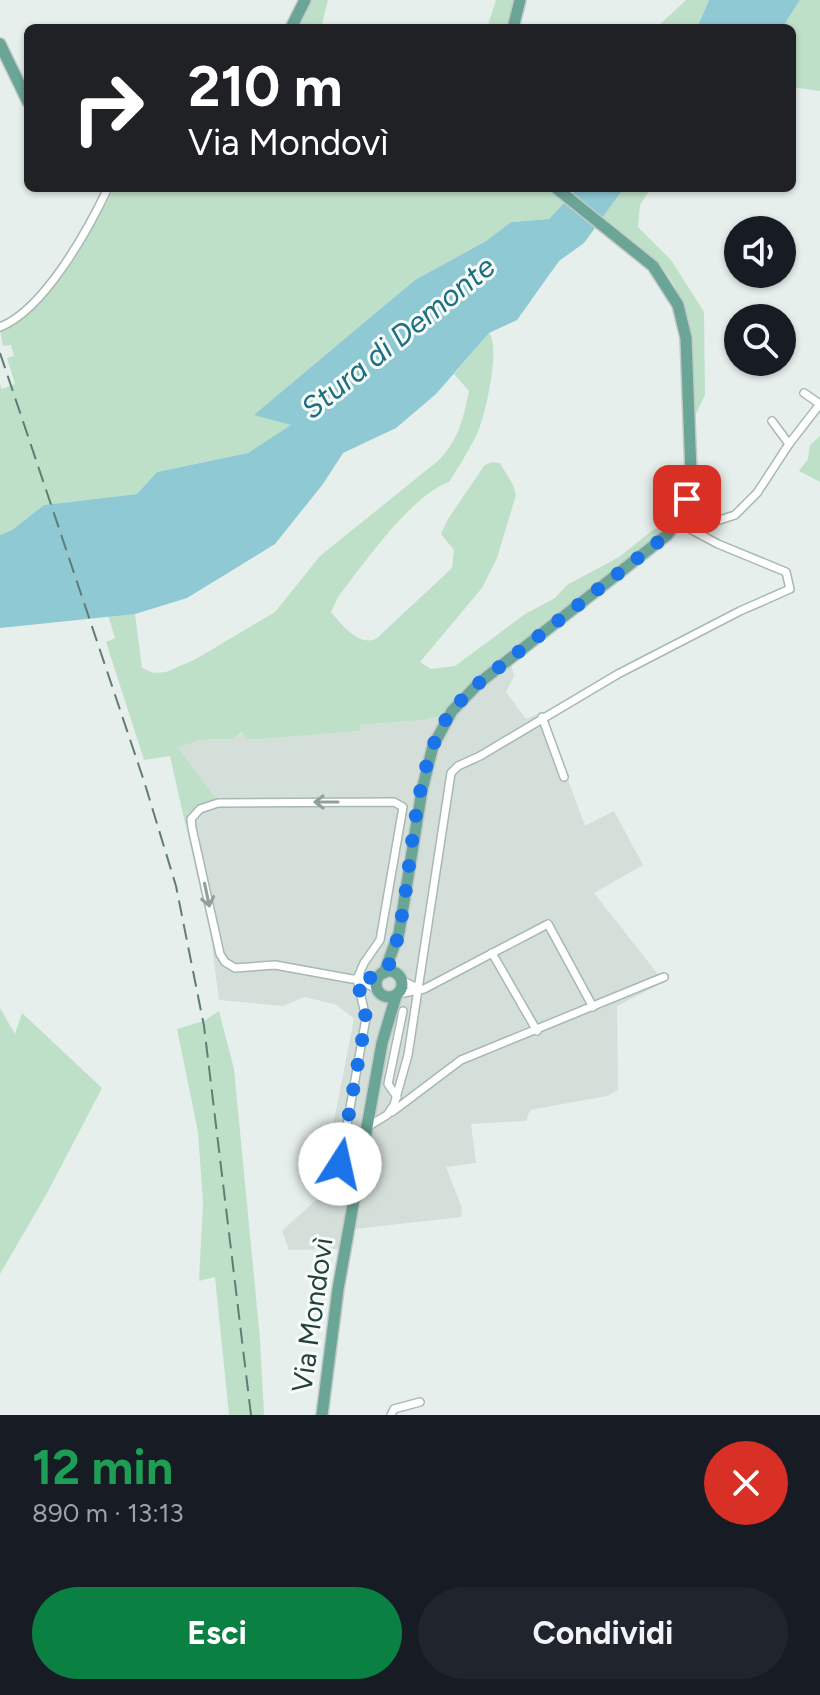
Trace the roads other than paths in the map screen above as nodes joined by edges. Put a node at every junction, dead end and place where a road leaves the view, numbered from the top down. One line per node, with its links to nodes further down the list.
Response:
1 (305, 0): 3 (main road)
2 (520, 0): 4 (main road)
3 (293, 24)
4 (514, 24)
5 (0, 44): 6 (main road)
6 (24, 94)
7 (106, 192): 9 (street)
8 (561, 192): 14 (main road, Via Mondovì)
9 (0, 327)
10 (804, 393): 11 (street)
11 (820, 404): 13 (street)
12 (772, 421): 13 (street)
13 (789, 444): 14 (street)
14 (682, 524): 15 (street); 17 (main road, Via Mondovì)
15 (542, 717): 16 (street); 23 (street)
16 (564, 777)
17 (399, 933): 20 (main road, Via Mondovì); 22 (main road, Via Mondovì)
18 (492, 953): 23 (street); 25 (street); 27 (street)
19 (664, 977): 25 (street)
20 (400, 978): 22 (main road); 23 (street); 24 (main road)
21 (357, 979): 21 (street, one-way to 21); 22 (street); 32 (street)
22 (380, 983): 24 (main road); 28 (main road, Via Mondovì)
23 (419, 989): 24 (street); 29 (street)
24 (397, 995): 28 (main road, Via Mondovì)
25 (593, 1007): 27 (street)
26 (403, 1011): 29 (street)
27 (537, 1031): 30 (street)
28 (382, 1043): 31 (main road, Via Mondovì)
29 (397, 1097): 30 (street)
30 (387, 1115): 31 (street)
31 (367, 1127): 34 (main road, Via Mondovì)
32 (340, 1164)
33 (420, 1402): 35 (street)
34 (322, 1415)
35 (391, 1415)

